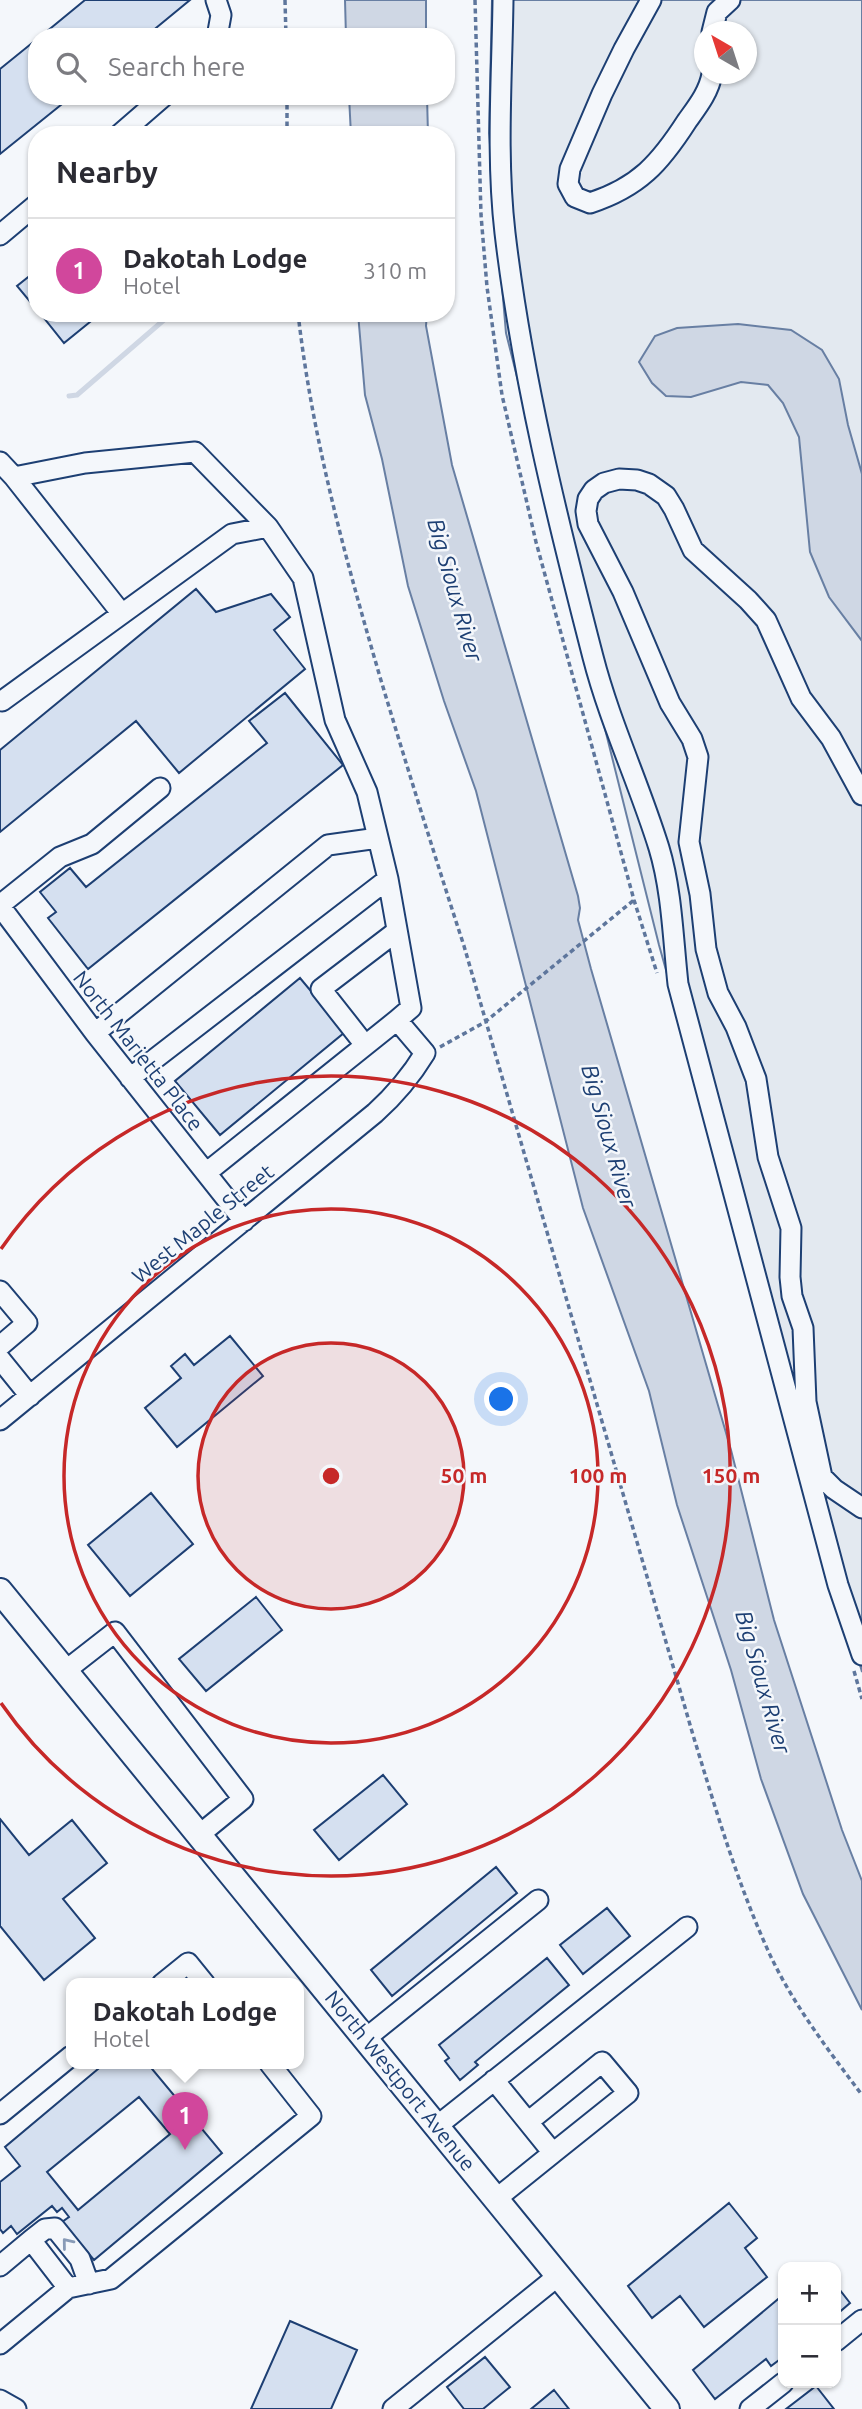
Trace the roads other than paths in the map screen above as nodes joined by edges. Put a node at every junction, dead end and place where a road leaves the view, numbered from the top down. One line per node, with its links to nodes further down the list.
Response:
1 (216, 0): 6 (street)
2 (503, 0): 35 (street)
3 (651, 0): 7 (street)
4 (730, 0): 5 (street)
5 (715, 21)
6 (219, 28)
7 (708, 84)
8 (154, 105): 9 (street)
9 (129, 126)
10 (28, 212): 11 (street)
11 (0, 235)
12 (7, 469): 13 (street); 14 (street)
13 (268, 527): 14 (street); 18 (street)
14 (122, 614): 15 (street)
15 (1, 698)
16 (160, 788): 20 (street)
17 (862, 794): 33 (street)
18 (378, 838): 19 (street); 23 (street)
19 (388, 879): 21 (street); 25 (street)
20 (0, 906): 23 (street, North Marietta Place)
21 (397, 931): 22 (street); 24 (street)
22 (397, 1020): 24 (street); 27 (street, West Maple Street)
23 (95, 1033): 25 (street, North Marietta Place)
24 (365, 1045): 26 (street)
25 (130, 1078): 26 (street, North Marietta Place)
26 (206, 1173): 27 (street, North Marietta Place)
27 (243, 1221): 31 (street, West Maple Street)
28 (0, 1291): 29 (street)
29 (0, 1346)
30 (0, 1359): 31 (street)
31 (30, 1396): 32 (street, West Maple Street)
32 (0, 1420)
33 (862, 1508)
34 (0, 1591): 36 (main road, North Westport Avenue)
35 (862, 1656)
36 (65, 1671): 37 (main road, North Westport Avenue); 37 (street)
37 (199, 1835): 42 (main road, North Westport Avenue)
38 (538, 1900): 42 (street)
39 (687, 1927): 45 (street)
40 (169, 1978): 41 (street)
41 (200, 1978)
42 (365, 2039): 48 (main road, North Westport Avenue)
43 (66, 2060): 46 (street)
44 (274, 2069): 54 (street)
45 (494, 2080): 47 (street); 48 (street)
46 (0, 2114)
47 (528, 2122): 49 (street); 49 (street)
48 (437, 2126): 50 (main road, North Westport Avenue)
49 (553, 2153): 50 (street)
50 (496, 2199): 53 (main road, North Westport Avenue)
51 (31, 2241): 52 (street); 54 (street, one-way to 51); 55 (street)
52 (0, 2266)
53 (558, 2276): 62 (street); 63 (main road, North Westport Avenue)
54 (89, 2284): 55 (street)
55 (68, 2288): 58 (street)
56 (862, 2320): 57 (street)
57 (841, 2337)
58 (0, 2344)
59 (778, 2387): 64 (street)
60 (0, 2400): 61 (street)
61 (16, 2409)
62 (393, 2409)
63 (667, 2409)
64 (750, 2409)

